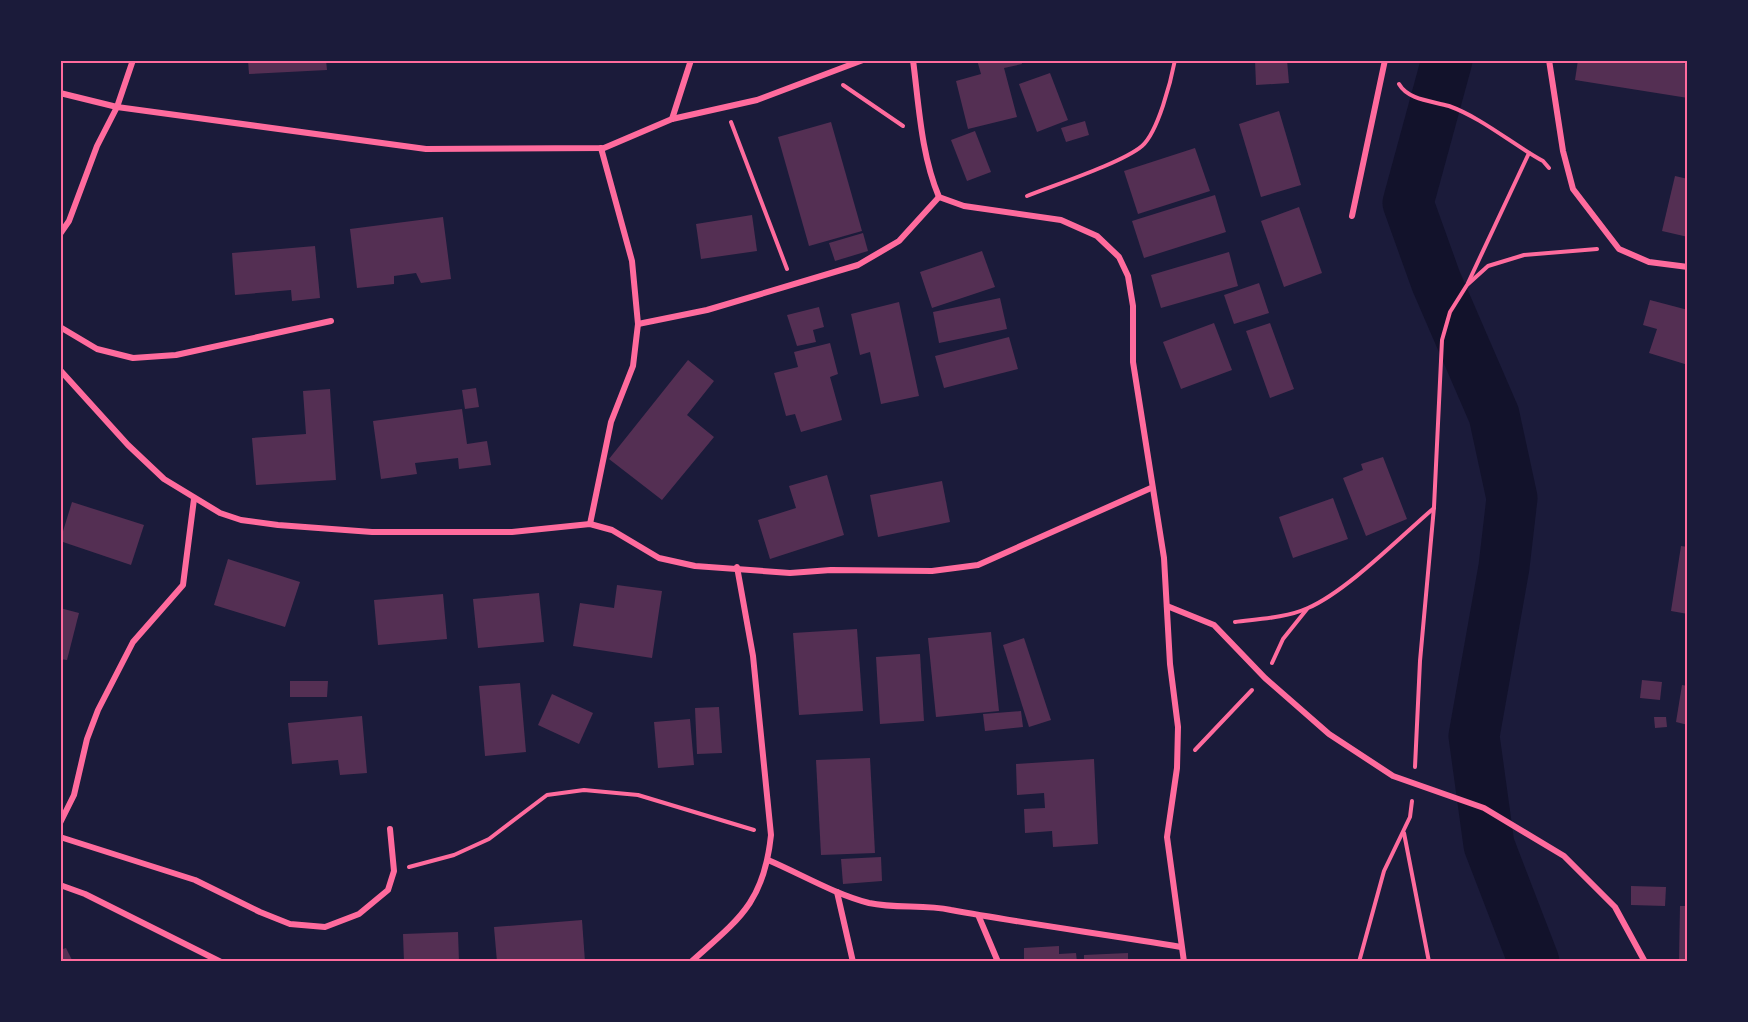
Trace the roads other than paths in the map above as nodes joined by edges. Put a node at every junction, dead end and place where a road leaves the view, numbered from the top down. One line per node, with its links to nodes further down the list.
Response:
1 (133, 60): 8 (street)
2 (691, 60): 9 (street)
3 (863, 60): 9 (street)
4 (913, 60): 11 (street)
5 (1385, 60): 12 (street)
6 (1549, 60): 14 (street)
7 (60, 93): 8 (street)
8 (117, 107): 10 (street); 13 (street)
9 (672, 119): 10 (street)
10 (601, 148): 16 (street)
11 (939, 197): 16 (street); 19 (street)
12 (1352, 216)
13 (60, 234)
14 (1688, 267)
15 (331, 321): 17 (street)
16 (638, 324): 21 (street)
17 (60, 327)
18 (60, 370): 20 (street)
19 (1151, 488): 22 (street); 23 (street)
20 (194, 499): 21 (street); 24 (street)
21 (590, 524): 22 (street)
22 (737, 567): 27 (street)
23 (1167, 606): 31 (street); 37 (street)
24 (60, 823)
25 (390, 829): 26 (street)
26 (60, 837)
27 (768, 860): 29 (street); 33 (street)
28 (60, 885): 32 (street)
29 (837, 892): 30 (street); 34 (street)
30 (980, 916): 31 (street); 35 (street)
31 (1181, 947): 36 (street)
32 (221, 962)
33 (691, 962)
34 (853, 962)
35 (998, 962)
36 (1184, 962)
37 (1645, 962)

